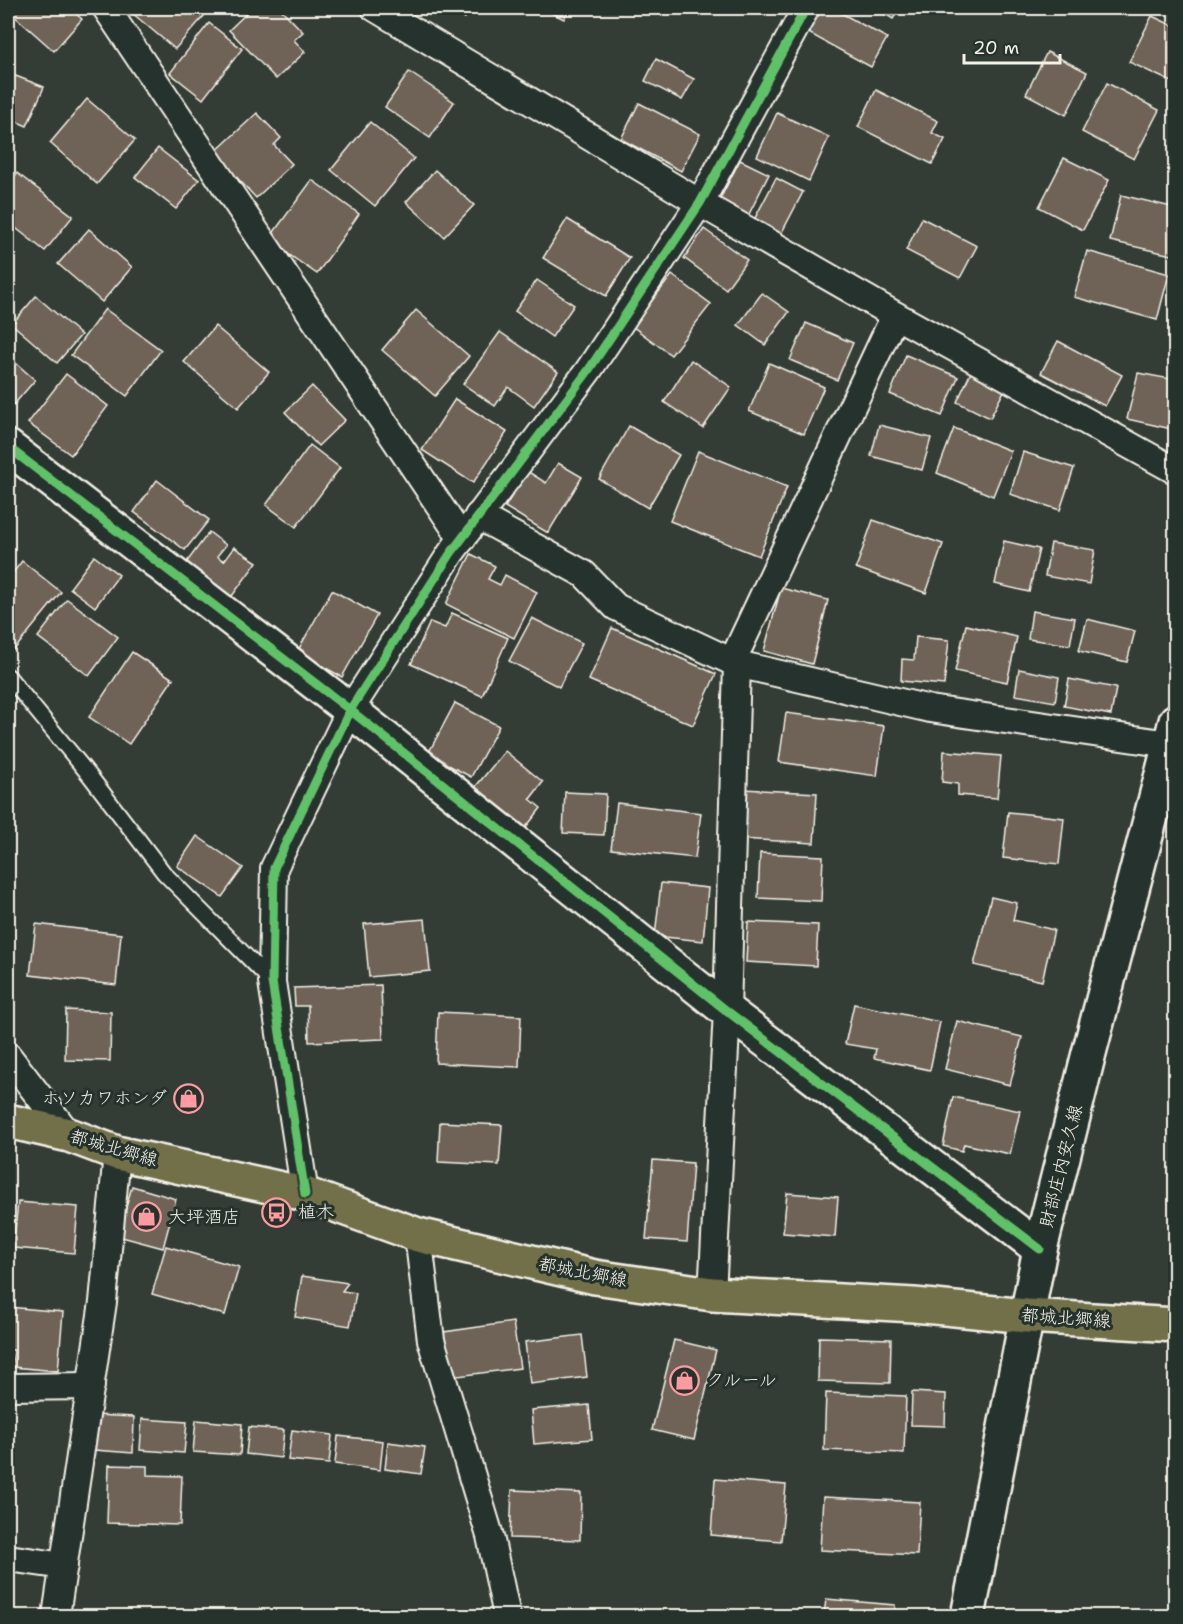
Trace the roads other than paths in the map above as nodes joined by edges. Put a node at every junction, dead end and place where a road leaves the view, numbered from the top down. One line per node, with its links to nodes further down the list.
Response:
1 (106, 8): 9 (street)
2 (375, 8): 4 (street)
3 (806, 8): 4 (street)
4 (700, 203): 5 (street); 8 (street)
5 (895, 315): 7 (street); 10 (street)
6 (8, 447): 12 (street)
7 (1176, 471)
8 (478, 516): 9 (street); 10 (street)
9 (462, 538): 12 (street)
10 (735, 663): 13 (street); 15 (street)
11 (8, 676): 14 (lane)
12 (350, 710): 14 (street); 15 (street)
13 (1174, 737): 22 (street, 財部庄内安久線)
14 (272, 982): 20 (street)
15 (727, 1011): 22 (street); 23 (street)
16 (8, 1056): 18 (street)
17 (8, 1121): 18 (main road, 都城北郷線)
18 (69, 1135): 19 (main road, 都城北郷線)
19 (117, 1153): 20 (main road, 都城北郷線); 26 (street)
20 (305, 1194): 21 (main road, 都城北郷線)
21 (418, 1235): 23 (main road, 都城北郷線); 31 (street)
22 (1040, 1249): 24 (street, 財部庄内安久線)
23 (712, 1294): 24 (main road, 都城北郷線)
24 (1027, 1316): 25 (main road, 都城北郷線); 32 (street, 財部庄内安久線)
25 (1176, 1325)
26 (91, 1386): 27 (street); 29 (street)
27 (8, 1387)
28 (8, 1558): 29 (street)
29 (64, 1566): 30 (street)
30 (56, 1617)
31 (507, 1617)
32 (968, 1617)

